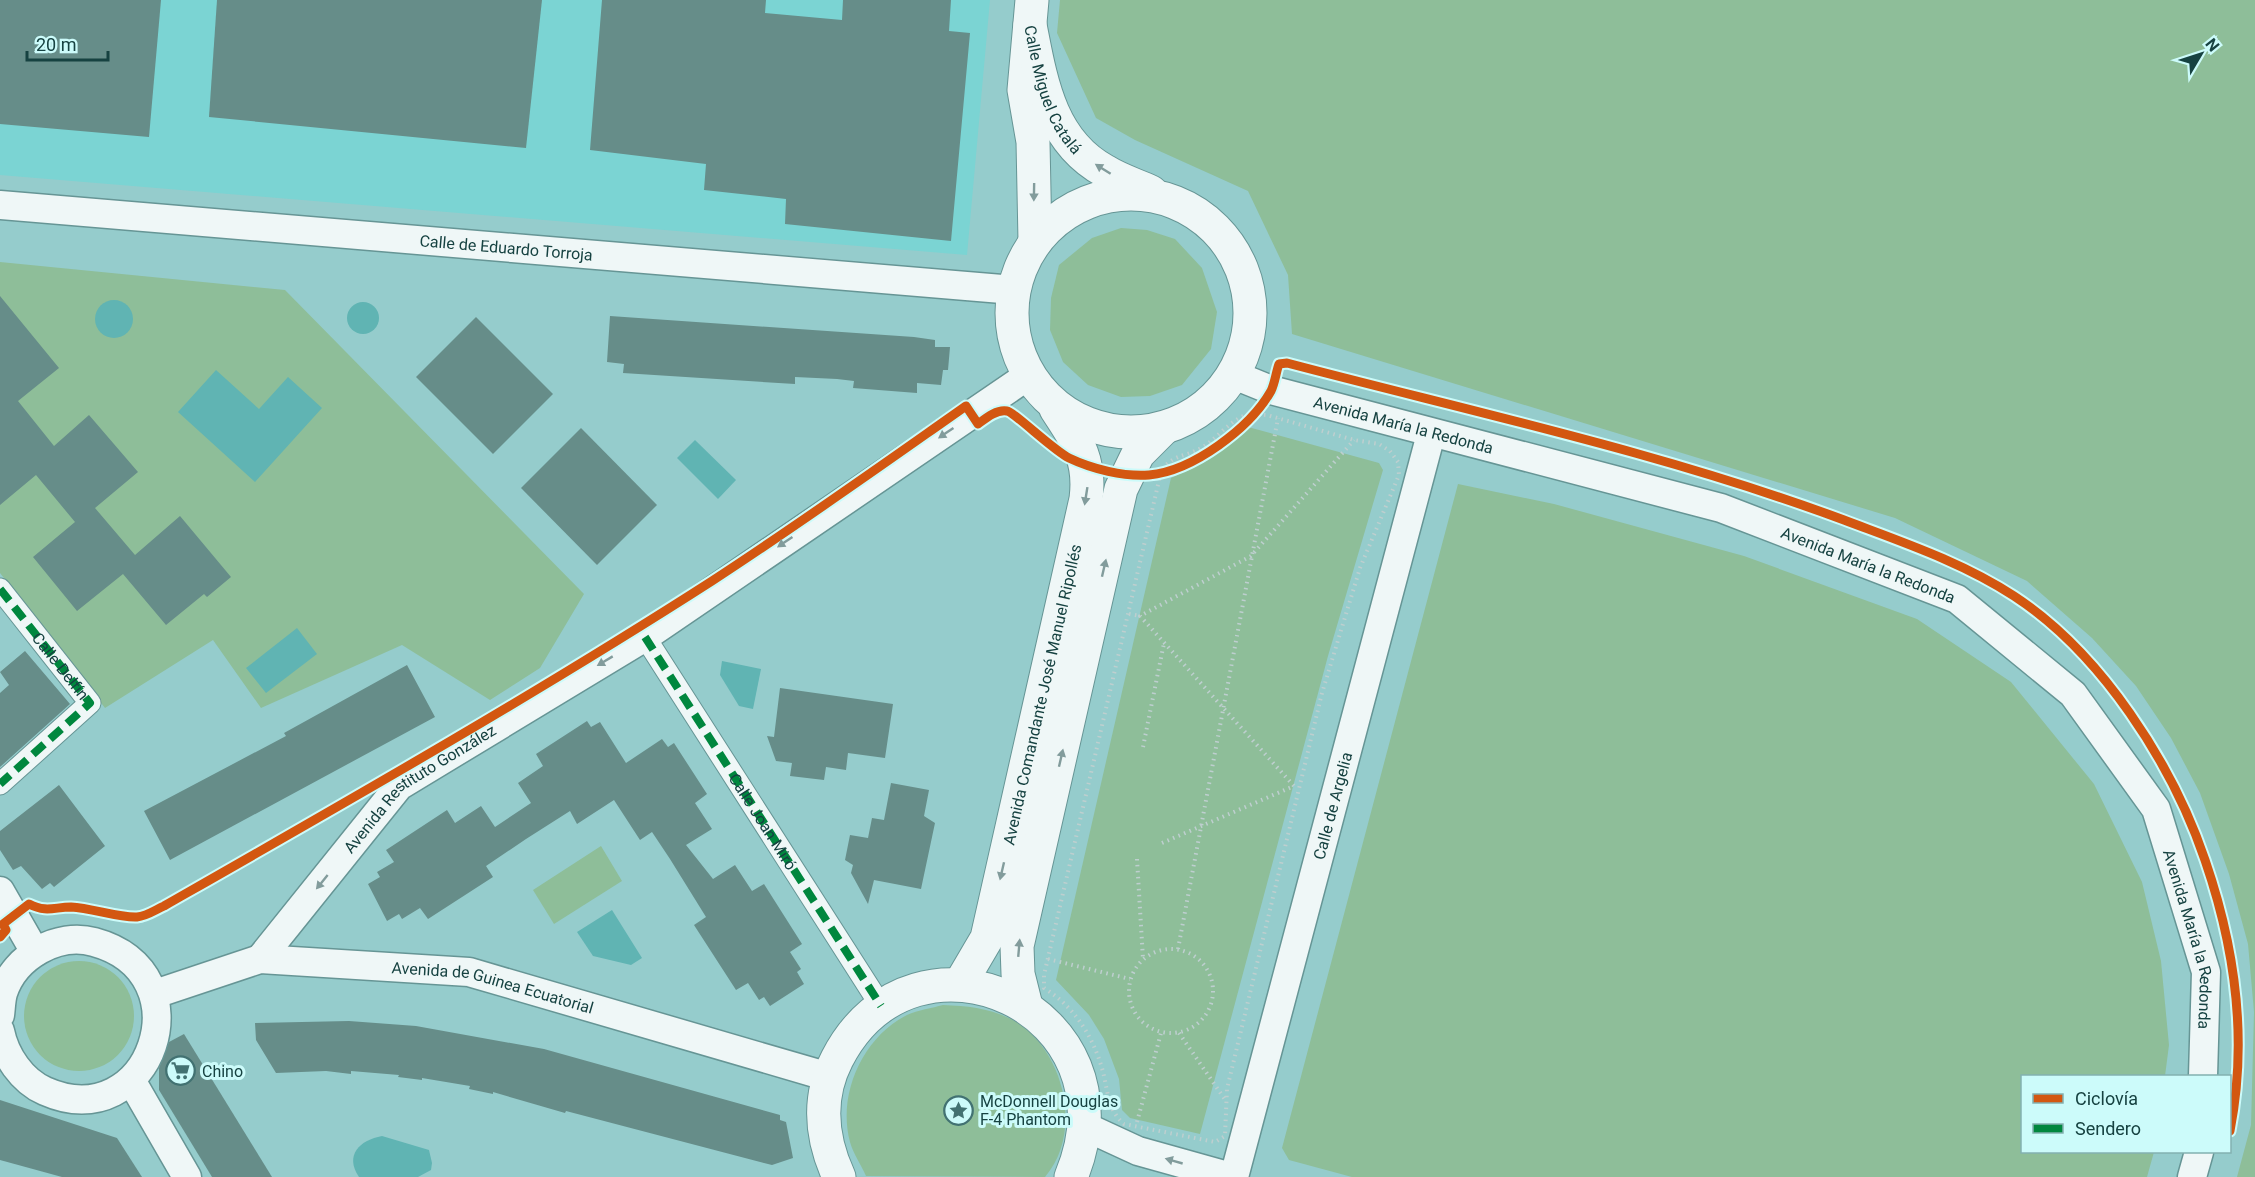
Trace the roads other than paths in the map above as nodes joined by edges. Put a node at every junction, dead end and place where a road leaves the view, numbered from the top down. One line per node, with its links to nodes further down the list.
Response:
1 (1031, 13): 2 (street, Calle Miguel Catalá, one-way to 1); 4 (street, Calle Miguel Catalá, one-way to 4)
2 (1175, 202): 4 (street); 7 (street)
3 (0, 205): 5 (street, Calle de Eduardo Torroja)
4 (1035, 241): 5 (street)
5 (1014, 290): 6 (street)
6 (1029, 375): 8 (street); 12 (street, Avenida Restituto González, one-way to 12)
7 (1234, 375): 9 (street); 10 (street, Avenida María la Redonda)
8 (1054, 405): 9 (street); 17 (street, Avenida Comandante José Manuel Ripollés, one-way to 17)
9 (1163, 429): 20 (street, Avenida Comandante José Manuel Ripollés, one-way to 9)
10 (1431, 434): 22 (street, Avenida María la Redonda); 30 (street, Calle de Argelia)
11 (0, 589): 13 (street, Calle Delfín)
12 (645, 637): 16 (street, Avenida Restituto González, one-way to 16); 19 (street, Calle Joan Miró)
13 (0, 784)
14 (0, 891): 15 (street)
15 (35, 952): 18 (street); 21 (street)
16 (260, 959): 18 (street, Avenida de Guinea Ecuatorial); 23 (street, Avenida de Guinea Ecuatorial)
17 (960, 984): 19 (street); 20 (street)
18 (155, 994): 24 (street)
19 (881, 1006): 23 (street)
20 (1026, 1006): 25 (street)
21 (0, 1033): 24 (street)
22 (2203, 1075)
23 (828, 1077): 28 (street)
24 (131, 1080): 27 (street)
25 (1086, 1127): 29 (street); 30 (street, one-way to 25)
26 (2199, 1153): 31 (street)
27 (187, 1177)
28 (839, 1177)
29 (1071, 1177)
30 (1232, 1177)
31 (2192, 1177)

